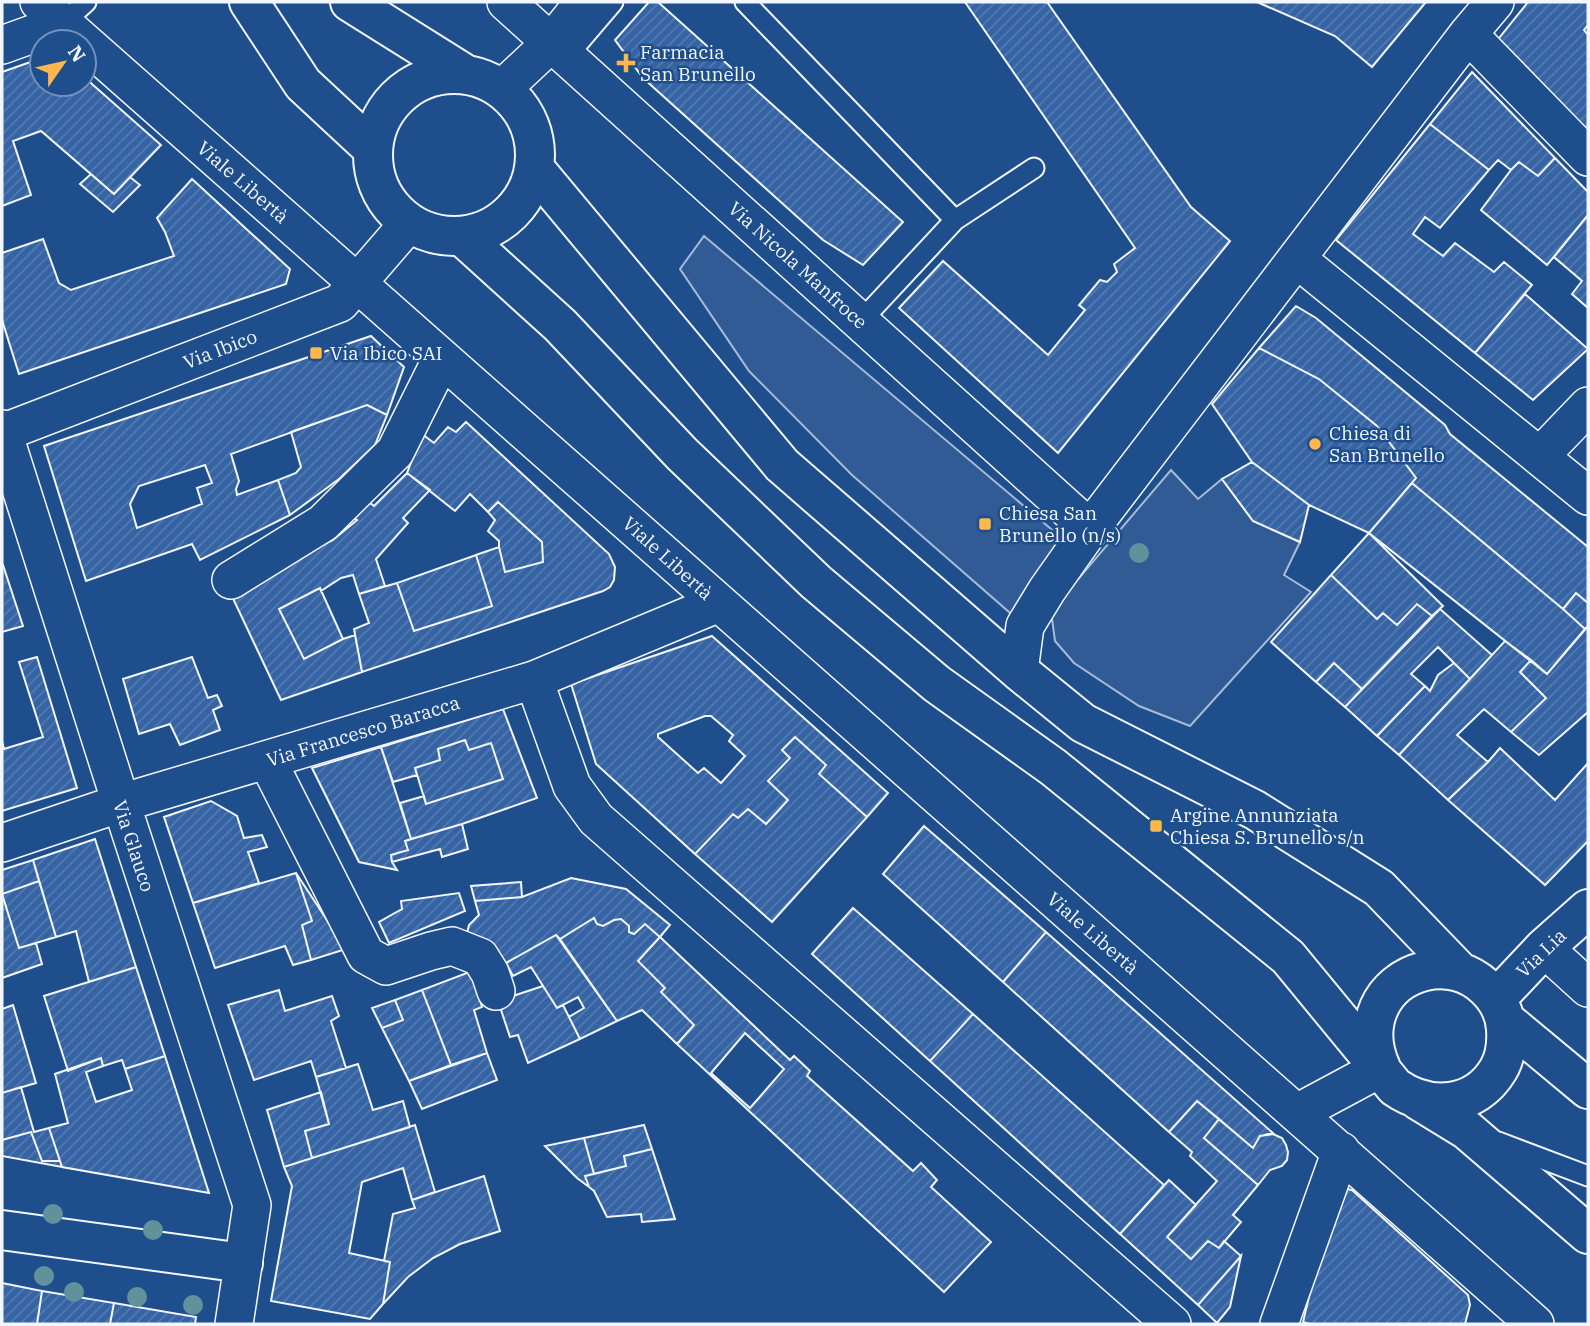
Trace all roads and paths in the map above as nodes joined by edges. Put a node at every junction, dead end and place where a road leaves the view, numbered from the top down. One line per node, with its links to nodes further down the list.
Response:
1 (249, 2): 14 (street)
2 (350, 2): 12 (street)
3 (506, 2): 11 (street, Via Nicola Manfroce)
4 (584, 2): 11 (street)
5 (613, 2): 11 (lane)
6 (745, 2): 18 (lane)
7 (1495, 2): 9 (street)
8 (63, 9): 10 (street); 22 (street, Viale Libertà)
9 (1468, 34): 15 (street); 21 (street)
10 (2, 44)
11 (559, 49): 13 (street); 23 (street, Via Nicola Manfroce)
12 (466, 74): 13 (street); 14 (street)
13 (502, 89): 17 (street)
14 (373, 149): 19 (street)
15 (1588, 157)
16 (1034, 168): 18 (lane)
17 (535, 169): 20 (street); 32 (street)
18 (956, 220): 23 (lane)
19 (409, 223): 20 (street); 22 (street, Via Ibico)
20 (463, 237): 43 (street)
21 (1297, 259): 27 (street); 29 (street)
22 (357, 282): 24 (street, Viale Libertà); 26 (street, Via Ibico)
23 (860, 322): 29 (street, Via Nicola Manfroce)
24 (442, 358): 30 (street); 31 (street, Viale Libertà)
25 (1588, 406): 27 (street)
26 (2, 431): 35 (street, Via Glauco)
27 (1539, 456): 28 (street)
28 (1588, 496)
29 (1090, 529): 32 (street)
30 (231, 580)
31 (719, 603): 33 (street, Via Francesco Baracca); 46 (street, Viale Libertà)
32 (1018, 671): 39 (street)
33 (534, 680): 34 (street, Via Francesco Baracca); 54 (street)
34 (267, 760): 35 (street, Via Francesco Baracca); 41 (street)
35 (121, 803): 36 (street, Via Francesco Baracca); 52 (street, Via Glauco)
36 (2, 843)
37 (1588, 909): 38 (street, Via Lia)
38 (1544, 948): 40 (street); 42 (street, Via Lia)
39 (1460, 972): 42 (street); 43 (street)
40 (1588, 988)
41 (496, 991)
42 (1501, 1009): 44 (street); 45 (street)
43 (1381, 1068): 45 (street); 46 (street)
44 (1588, 1089)
45 (1416, 1099): 47 (street)
46 (1297, 1113): 48 (street, Viale Libertà)
47 (1467, 1130): 49 (lane); 51 (street)
48 (1340, 1151): 55 (street); 56 (street, Viale Libertà)
49 (1588, 1176)
50 (2, 1230): 52 (street)
51 (1588, 1234)
52 (243, 1263): 53 (street, Via Glauco)
53 (234, 1324)
54 (1172, 1324)
55 (1279, 1324)
56 (1535, 1324)

